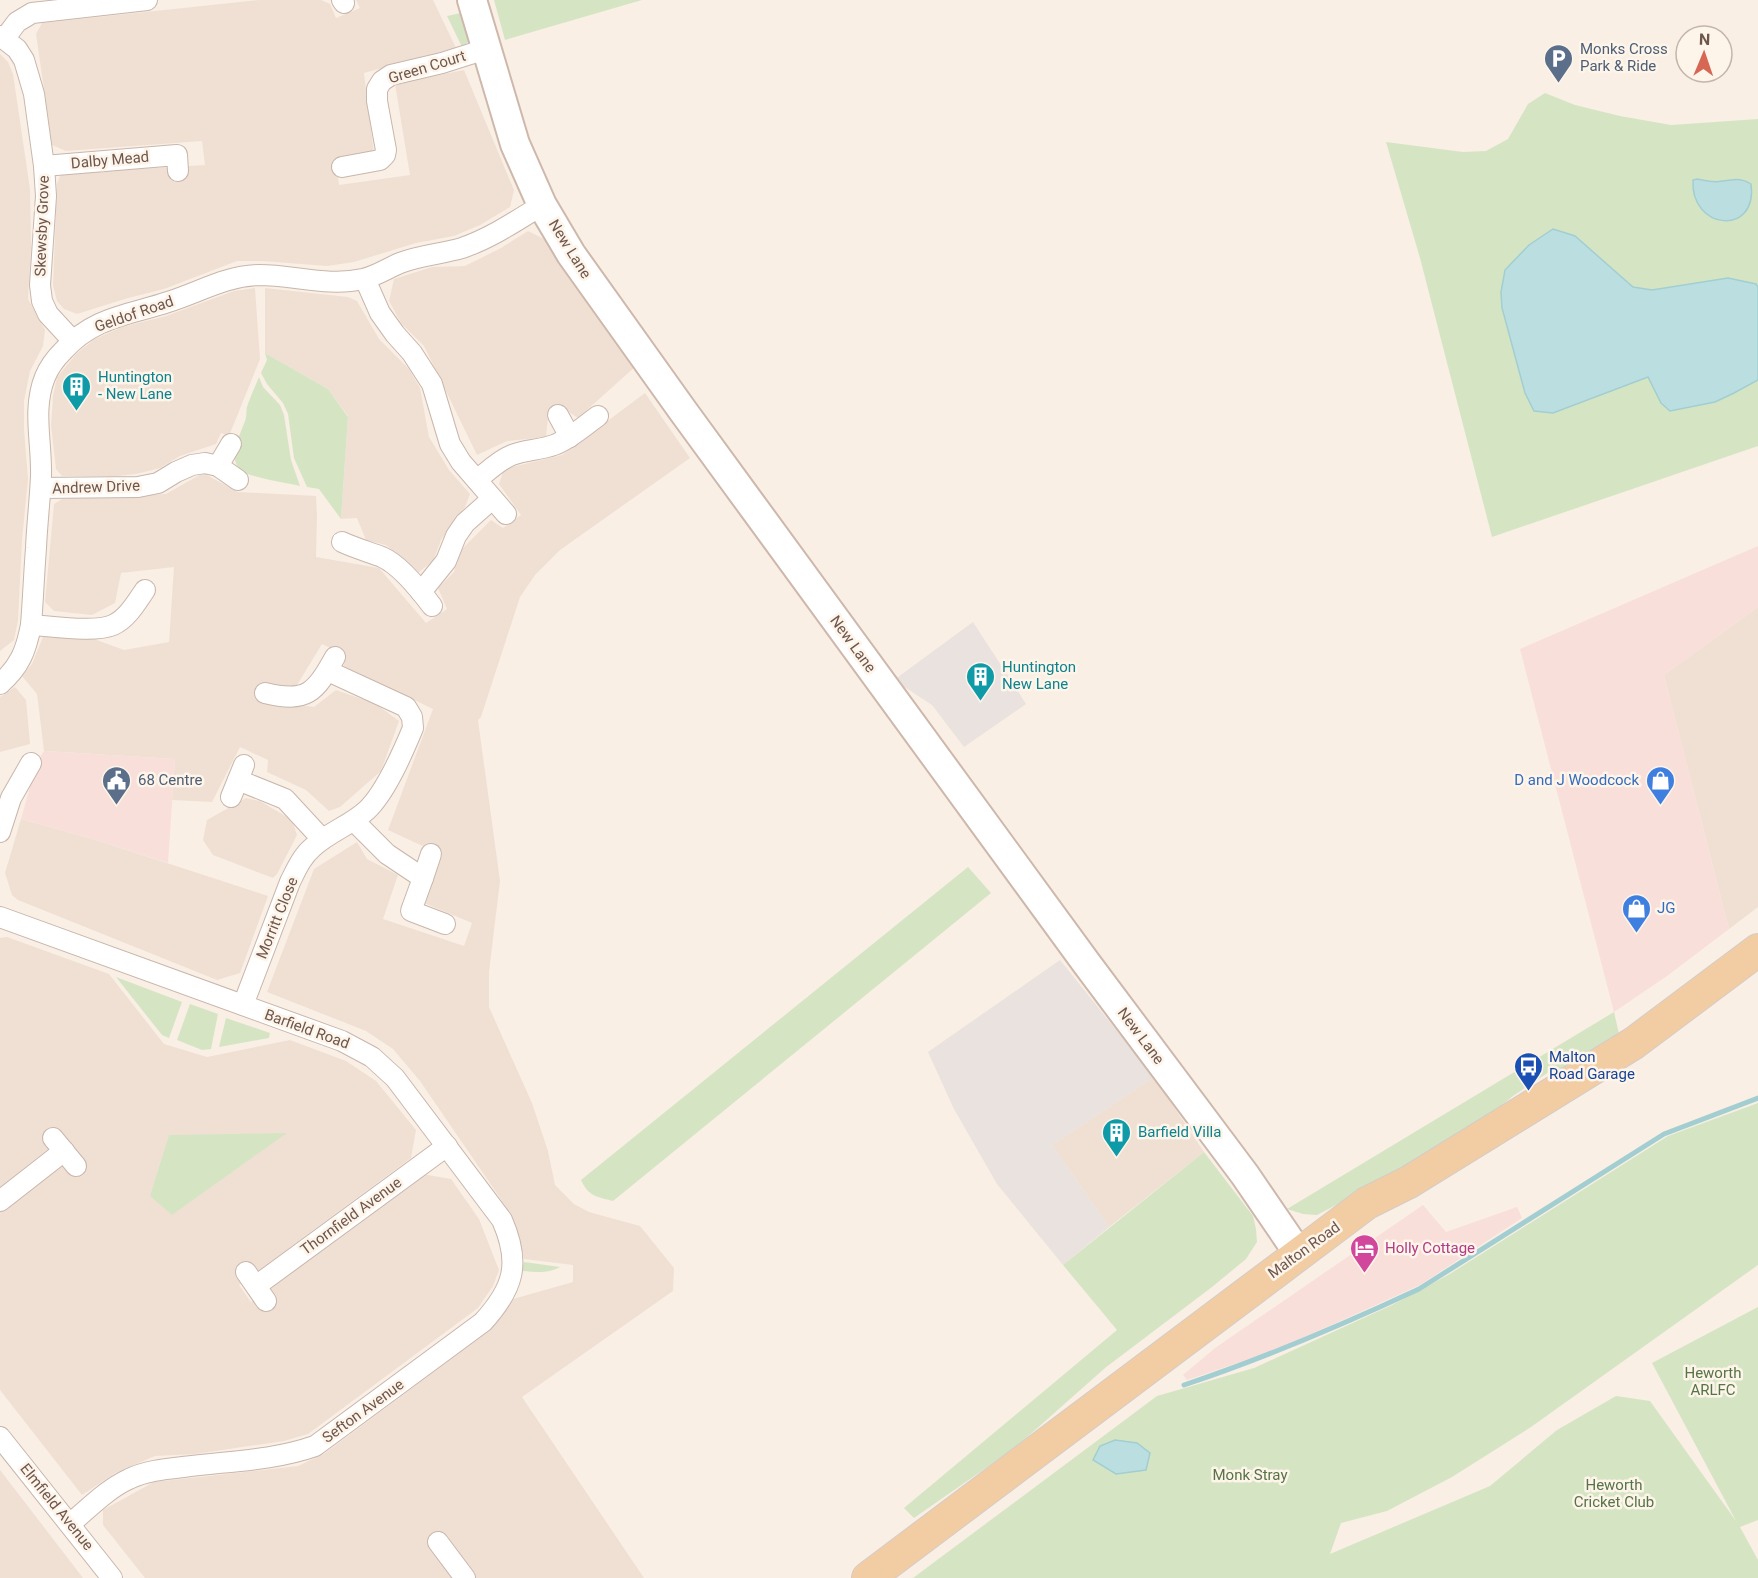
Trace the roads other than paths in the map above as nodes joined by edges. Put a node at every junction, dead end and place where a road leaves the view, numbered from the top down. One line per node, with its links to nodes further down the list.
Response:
1 (147, 0): 3 (street)
2 (472, 0): 4 (street, New Lane)
3 (2, 37): 6 (street, Skewsby Grove)
4 (486, 49): 7 (street, Green Court); 8 (street, New Lane)
5 (182, 160): 6 (street, Dalby Mead)
6 (44, 166): 10 (street, Skewsby Grove)
7 (342, 166)
8 (542, 205): 9 (street, Geldof Road); 40 (street, New Lane)
9 (365, 279): 10 (street, Geldof Road); 17 (street)
10 (72, 340): 18 (street, Geldof Road)
11 (558, 416): 13 (street)
12 (598, 416): 13 (street)
13 (570, 437): 17 (street)
14 (231, 444): 15 (street)
15 (218, 466): 16 (street); 18 (street, Andrew Drive)
16 (237, 480)
17 (477, 480): 19 (street)
18 (41, 488): 23 (street, Geldof Road)
19 (492, 499): 20 (street); 21 (street)
20 (506, 514)
21 (342, 542)
22 (145, 590): 23 (street)
23 (31, 625): 24 (street, Geldof Road)
24 (0, 684)
25 (265, 693): 28 (street, Morritt Close)
26 (31, 764): 29 (street)
27 (238, 781): 30 (street)
28 (354, 821): 30 (street, Morritt Close); 32 (street)
29 (0, 832)
30 (322, 839): 36 (street, Morritt Close)
31 (431, 854): 32 (street)
32 (423, 878): 34 (street)
33 (0, 917): 36 (street, Barfield Road)
34 (445, 924)
35 (1758, 950): 40 (main road, Malton Road)
36 (243, 1005): 37 (street, Barfield Road)
37 (447, 1146): 41 (street, Barfield Road); 42 (street, Thornfield Avenue)
38 (64, 1152): 39 (street)
39 (0, 1201)
40 (1299, 1254): 48 (main road, Malton Road)
41 (513, 1265): 44 (street, Sefton Avenue)
42 (256, 1286)
43 (0, 1437): 44 (street, Elmfield Avenue)
44 (70, 1524): 46 (street, Elmfield Avenue)
45 (438, 1542): 47 (street)
46 (112, 1578)
47 (465, 1578)
48 (868, 1578)

